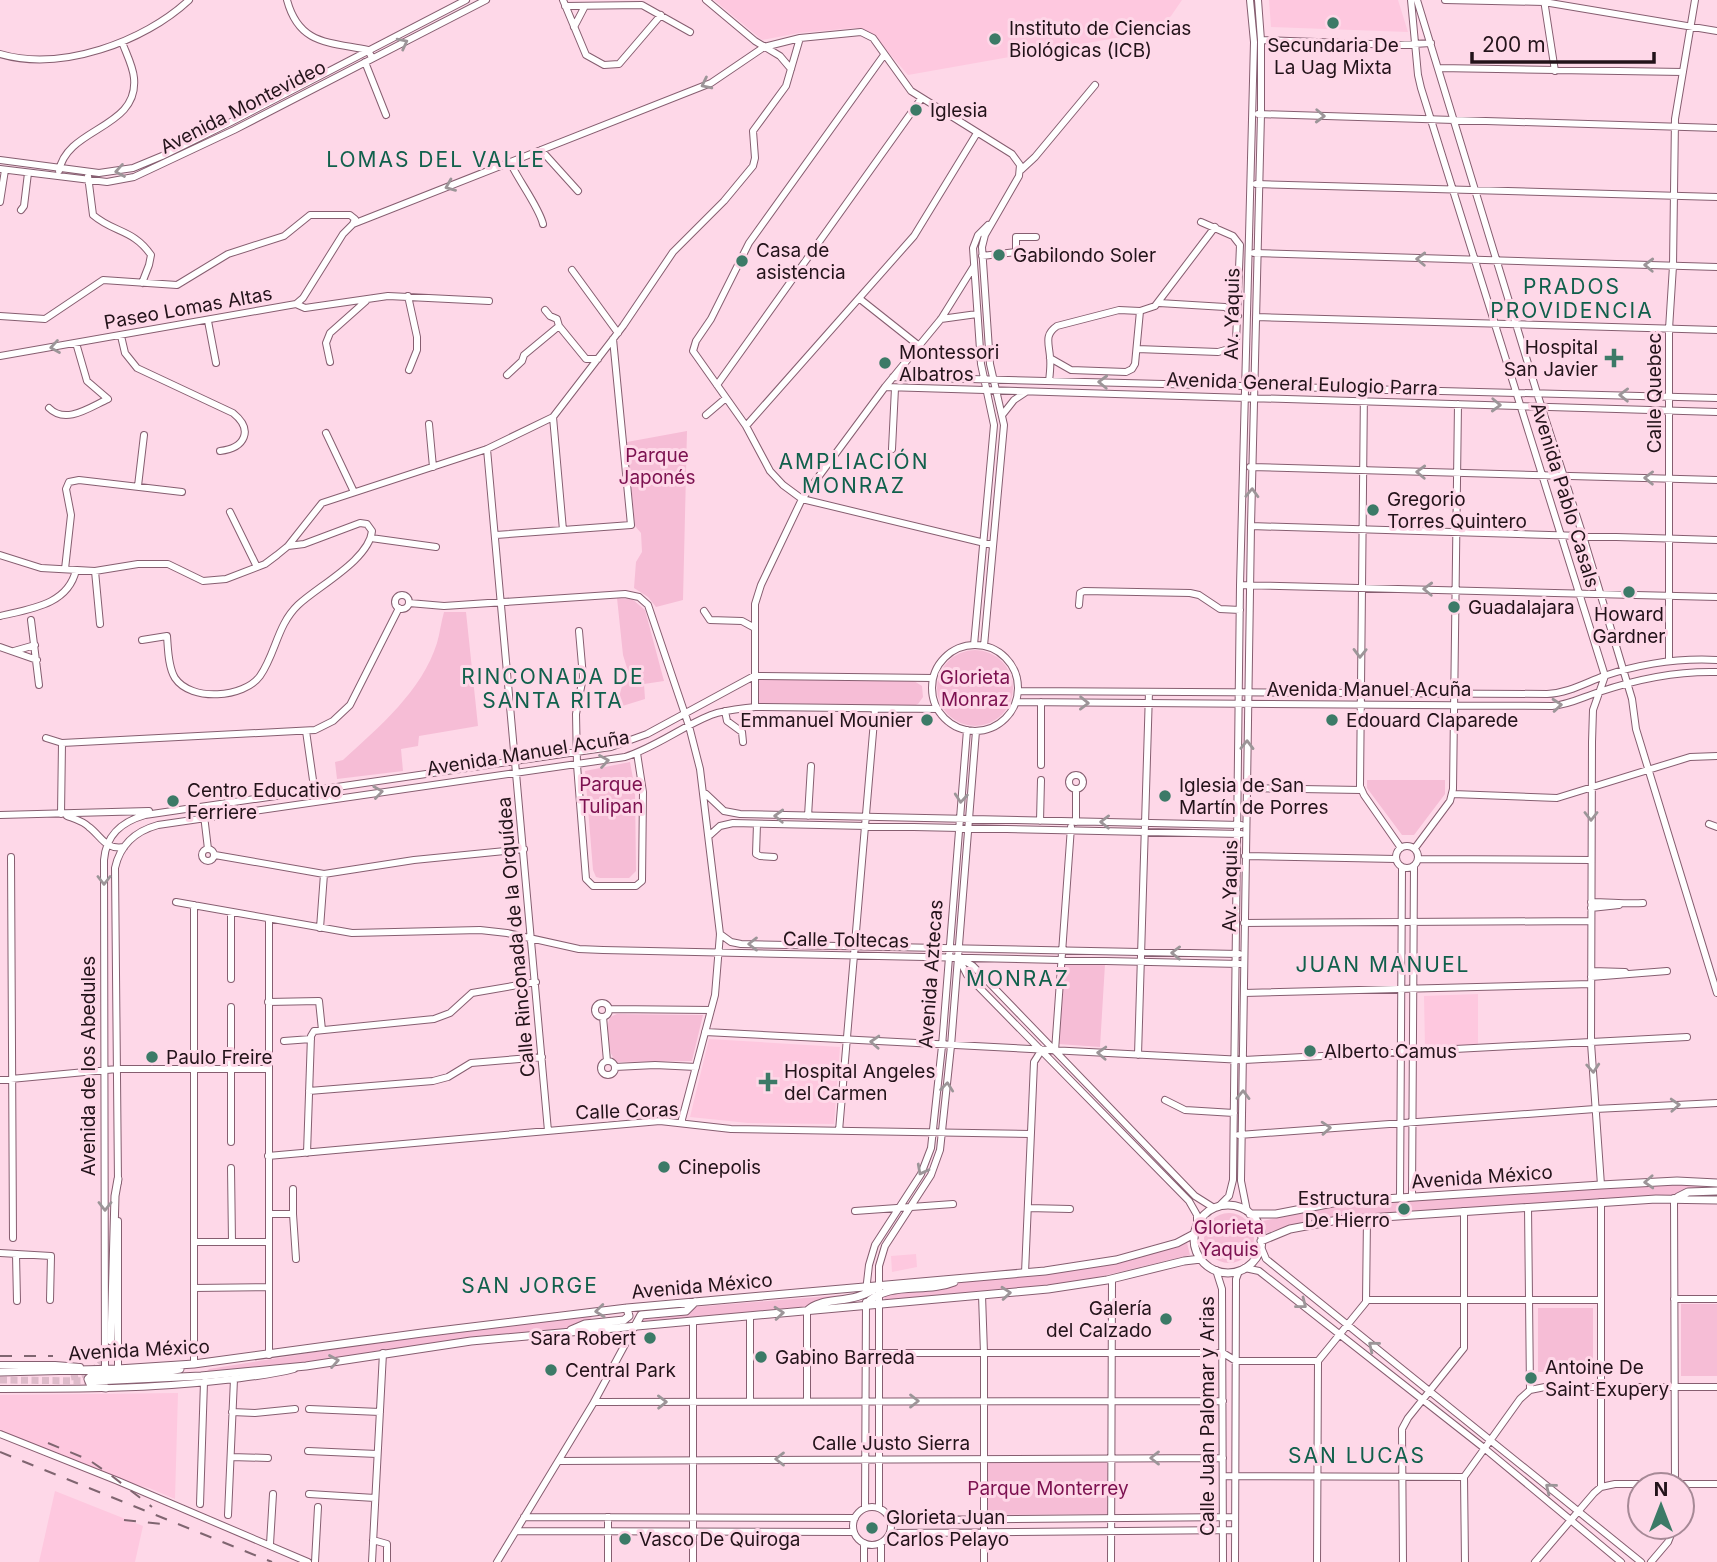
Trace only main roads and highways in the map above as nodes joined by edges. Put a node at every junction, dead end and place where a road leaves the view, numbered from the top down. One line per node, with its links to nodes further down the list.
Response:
1 (118, 1179): 18 (main road)
2 (1717, 1183): 6 (main road, Avenida México, one-way to 6)
3 (1717, 1191): 4 (main road)
4 (1674, 1198): 5 (main road, Avenida México); 8 (main road, Avenida México)
5 (1717, 1200)
6 (1249, 1213): 7 (main road); 8 (main road)
7 (1194, 1234): 9 (main road); 10 (main road, Avenida México)
8 (1261, 1244): 9 (main road)
9 (1201, 1259): 13 (main road, Avenida México, one-way to 9)
10 (879, 1289): 11 (main road, Avenida México); 13 (main road)
11 (866, 1291): 12 (main road, Avenida México); 15 (main road)
12 (695, 1302): 14 (main road, Avenida México); 16 (main road)
13 (866, 1305): 15 (main road, Avenida México)
14 (627, 1308): 17 (main road); 19 (main road, Avenida México, one-way to 19)
15 (807, 1311): 16 (main road, Avenida México, one-way to 15)
16 (635, 1326): 17 (main road, Avenida México)
17 (564, 1333): 21 (main road, Avenida México, one-way to 17)
18 (111, 1342)
19 (194, 1364): 20 (main road, Avenida México); 22 (main road)
20 (0, 1372)
21 (95, 1381)
22 (106, 1388)

